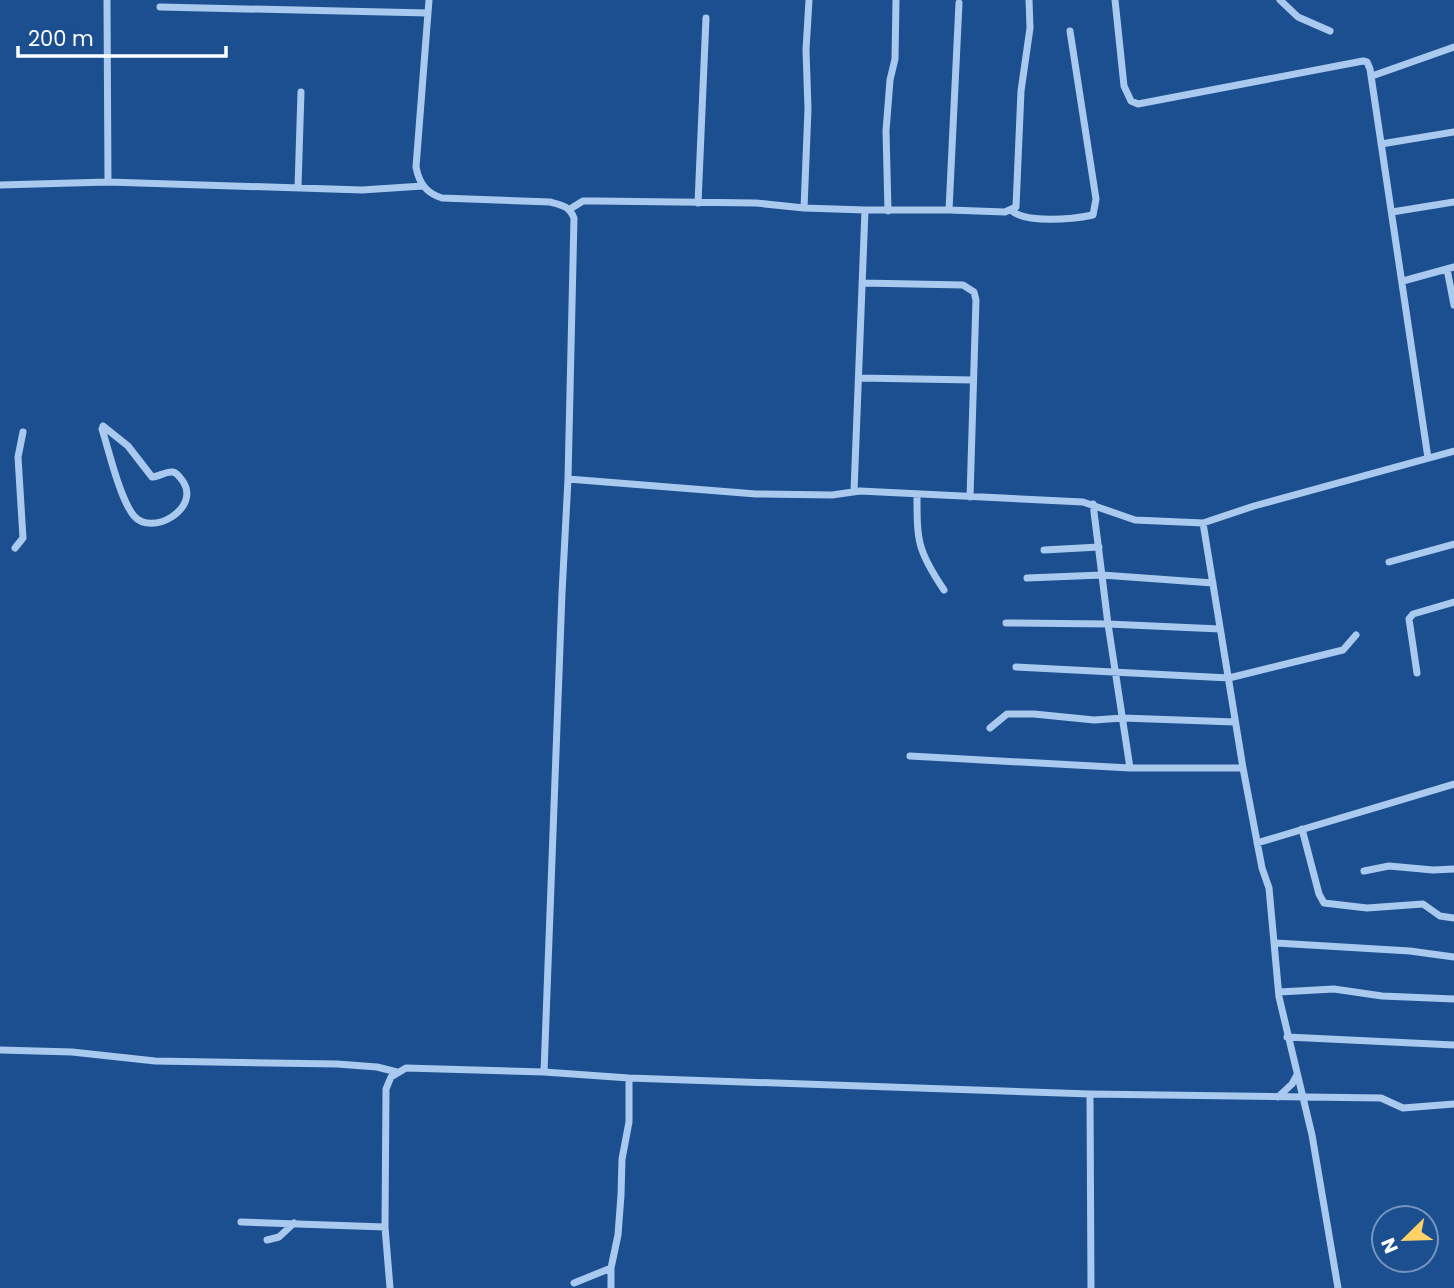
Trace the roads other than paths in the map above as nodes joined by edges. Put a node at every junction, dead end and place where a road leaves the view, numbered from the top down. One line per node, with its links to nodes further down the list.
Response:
1 (107, 0): 19 (street)
2 (429, 0): 10 (street)
3 (810, 0): 25 (street)
4 (896, 0): 30 (street)
5 (1029, 0): 29 (street)
6 (1115, 0): 15 (street)
7 (1280, 0): 13 (street)
8 (959, 3): 28 (street)
9 (160, 7): 10 (street)
10 (428, 13): 21 (street)
11 (706, 18): 24 (street)
12 (1070, 31): 29 (street)
13 (1330, 32)
14 (1454, 47): 15 (street)
15 (1371, 76): 18 (street)
16 (301, 92): 22 (street)
17 (1454, 132): 18 (street)
18 (1381, 144): 31 (street)
19 (108, 182): 20 (street); 22 (street)
20 (0, 185)
21 (423, 186): 22 (street); 26 (street)
22 (298, 187)
23 (1454, 202): 31 (street)
24 (698, 203): 25 (street); 26 (street)
25 (804, 208): 27 (street)
26 (570, 209): 42 (street)
27 (865, 210): 30 (street); 34 (street)
28 (949, 210): 29 (street); 30 (street)
29 (1011, 210)
30 (888, 211)
31 (1392, 212): 33 (street)
32 (1450, 268): 33 (street); 35 (street)
33 (1403, 281): 41 (street)
34 (862, 283): 36 (street); 37 (street)
35 (1454, 305)
36 (859, 379): 37 (street); 43 (street)
37 (973, 380): 45 (street)
38 (102, 427): 38 (street)
39 (23, 432): 50 (street)
40 (1454, 451): 41 (street)
41 (1429, 458): 47 (street)
42 (568, 479): 43 (street); 86 (street)
43 (853, 491): 44 (street)
44 (917, 494): 45 (street); 56 (street)
45 (970, 496): 46 (street)
46 (1093, 504): 47 (street); 49 (street)
47 (1203, 523): 55 (street)
48 (1454, 544): 52 (street)
49 (1098, 547): 51 (street); 53 (street)
50 (15, 548)
51 (1044, 550)
52 (1389, 562)
53 (1102, 575): 54 (street); 55 (street); 59 (street)
54 (1027, 578)
55 (1213, 583): 60 (street)
56 (944, 590)
57 (1454, 602): 64 (street)
58 (1006, 623): 59 (street)
59 (1108, 624): 60 (street); 63 (street)
60 (1220, 629): 65 (street)
61 (1356, 635): 65 (street)
62 (1016, 667): 63 (street)
63 (1116, 671): 65 (street); 66 (street)
64 (1417, 673)
65 (1229, 678): 67 (street)
66 (1123, 718): 67 (street); 68 (street); 70 (street)
67 (1235, 722): 71 (street)
68 (990, 728)
69 (910, 755): 70 (street)
70 (1130, 768): 71 (street)
71 (1243, 768): 74 (street)
72 (1454, 784): 73 (street)
73 (1302, 829): 74 (street); 77 (street)
74 (1257, 843): 78 (street)
75 (1454, 869): 76 (street)
76 (1364, 872)
77 (1454, 918)
78 (1276, 943): 79 (street); 80 (street)
79 (1454, 957)
80 (1279, 992): 81 (street); 82 (street)
81 (1454, 999)
82 (1287, 1037): 83 (street); 87 (street)
83 (1454, 1045)
84 (0, 1050): 85 (street)
85 (397, 1072): 86 (street); 95 (street)
86 (544, 1072): 88 (street)
87 (1297, 1075): 90 (street); 91 (street)
88 (629, 1078): 89 (street); 97 (street)
89 (1090, 1094): 91 (street); 101 (street)
90 (1301, 1096): 91 (street); 92 (street); 102 (street)
91 (1278, 1097)
92 (1454, 1104)
93 (241, 1222): 94 (street)
94 (294, 1223): 95 (street); 96 (street)
95 (384, 1227): 99 (street)
96 (267, 1240)
97 (611, 1268): 98 (street); 100 (street)
98 (574, 1283)
99 (390, 1288)
100 (611, 1288)
101 (1091, 1288)
102 (1338, 1288)

